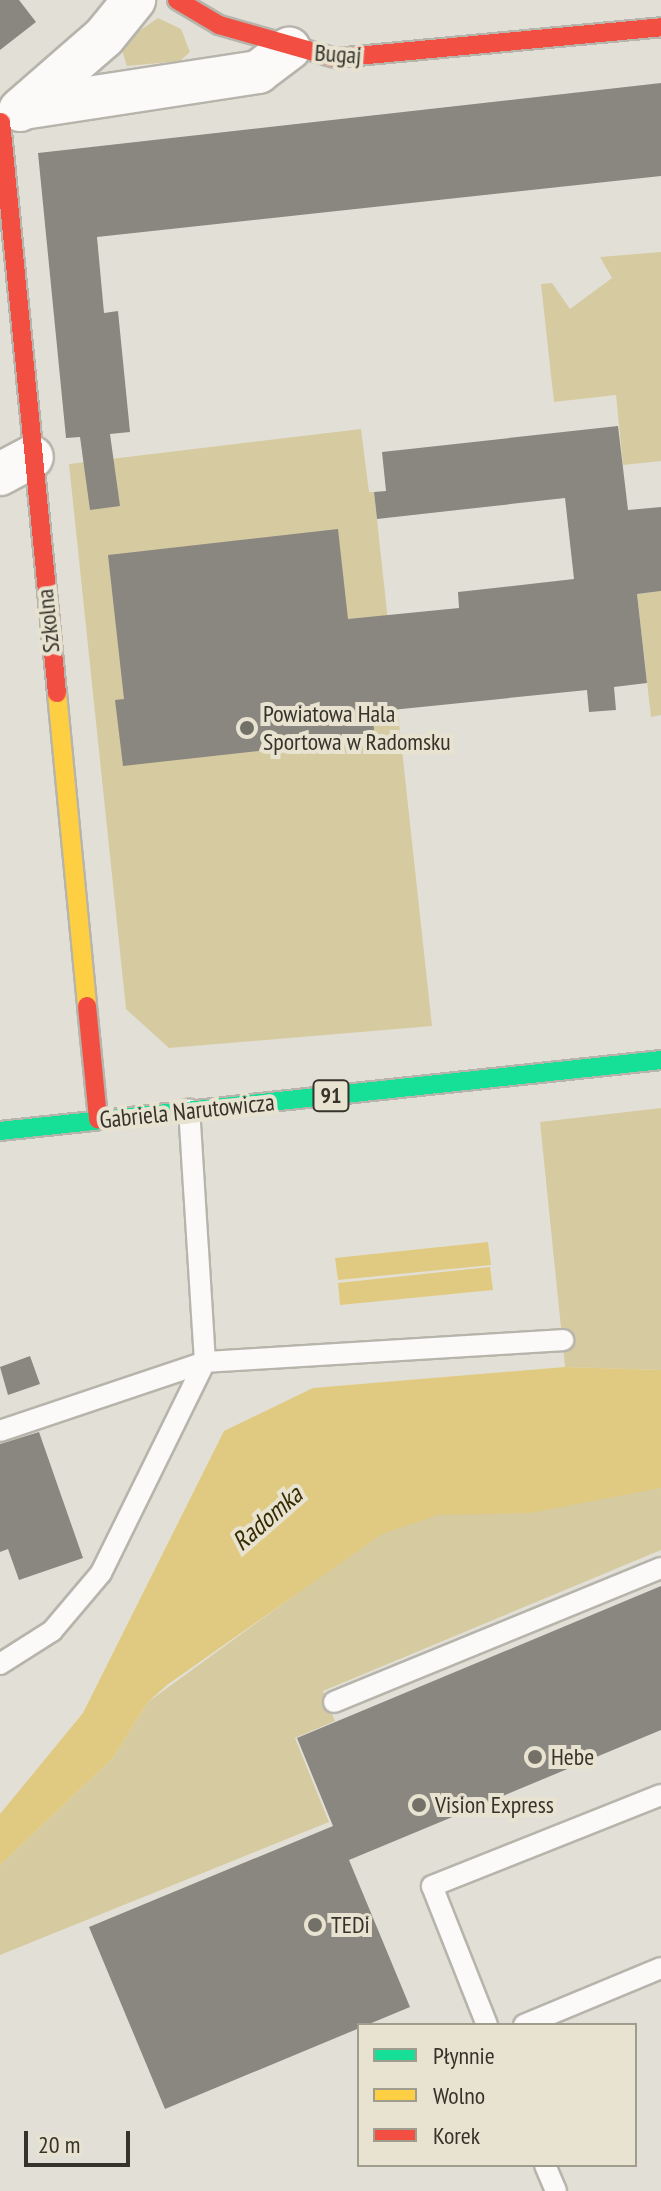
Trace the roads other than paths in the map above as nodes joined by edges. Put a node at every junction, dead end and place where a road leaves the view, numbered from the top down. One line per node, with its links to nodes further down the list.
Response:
1 (134, 0): 5 (street)
2 (177, 0): 4 (street)
3 (661, 27): 4 (street, Bugaj)
4 (289, 49): 5 (street, Bugaj)
5 (8, 118): 6 (street, Szkolna)
6 (16, 466): 9 (street, Szkolna)
7 (661, 1060): 8 (street, Gabriela Narutowicza / 91)
8 (189, 1110): 9 (street, Gabriela Narutowicza / 91); 12 (lane)
9 (98, 1119): 10 (street, Gabriela Narutowicza / 91)
10 (0, 1131)
11 (563, 1340): 12 (lane)
12 (205, 1362): 13 (lane); 15 (lane)
13 (0, 1431)
14 (661, 1568): 16 (lane)
15 (0, 1664)
16 (334, 1702)
17 (661, 1795): 19 (lane)
18 (661, 1968): 20 (lane)
19 (486, 2023)
20 (529, 2023)
21 (546, 2167): 22 (lane)
22 (556, 2191)

